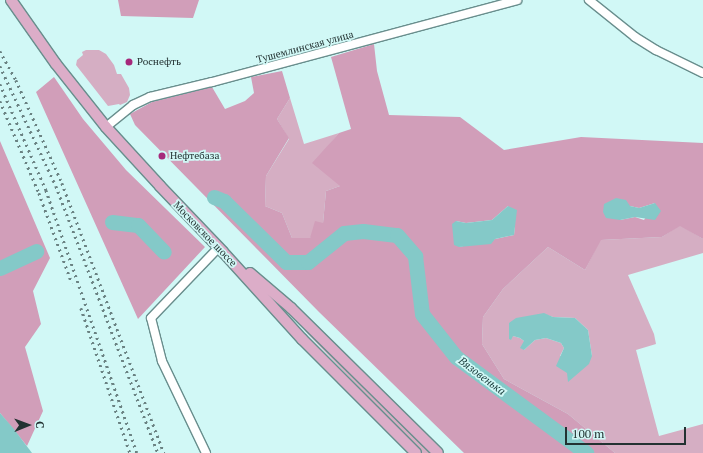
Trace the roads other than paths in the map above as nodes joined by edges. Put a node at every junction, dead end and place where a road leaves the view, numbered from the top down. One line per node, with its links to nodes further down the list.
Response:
1 (11, 0): 5 (main road, Московское шоссе)
2 (517, 0): 5 (street, Тушемлинская улица)
3 (589, 0): 4 (street)
4 (703, 73)
5 (106, 127): 6 (main road, Московское шоссе)
6 (221, 249): 7 (street); 8 (main road, Московское шоссе); 9 (main road)
7 (206, 453)
8 (416, 453)
9 (438, 453)

